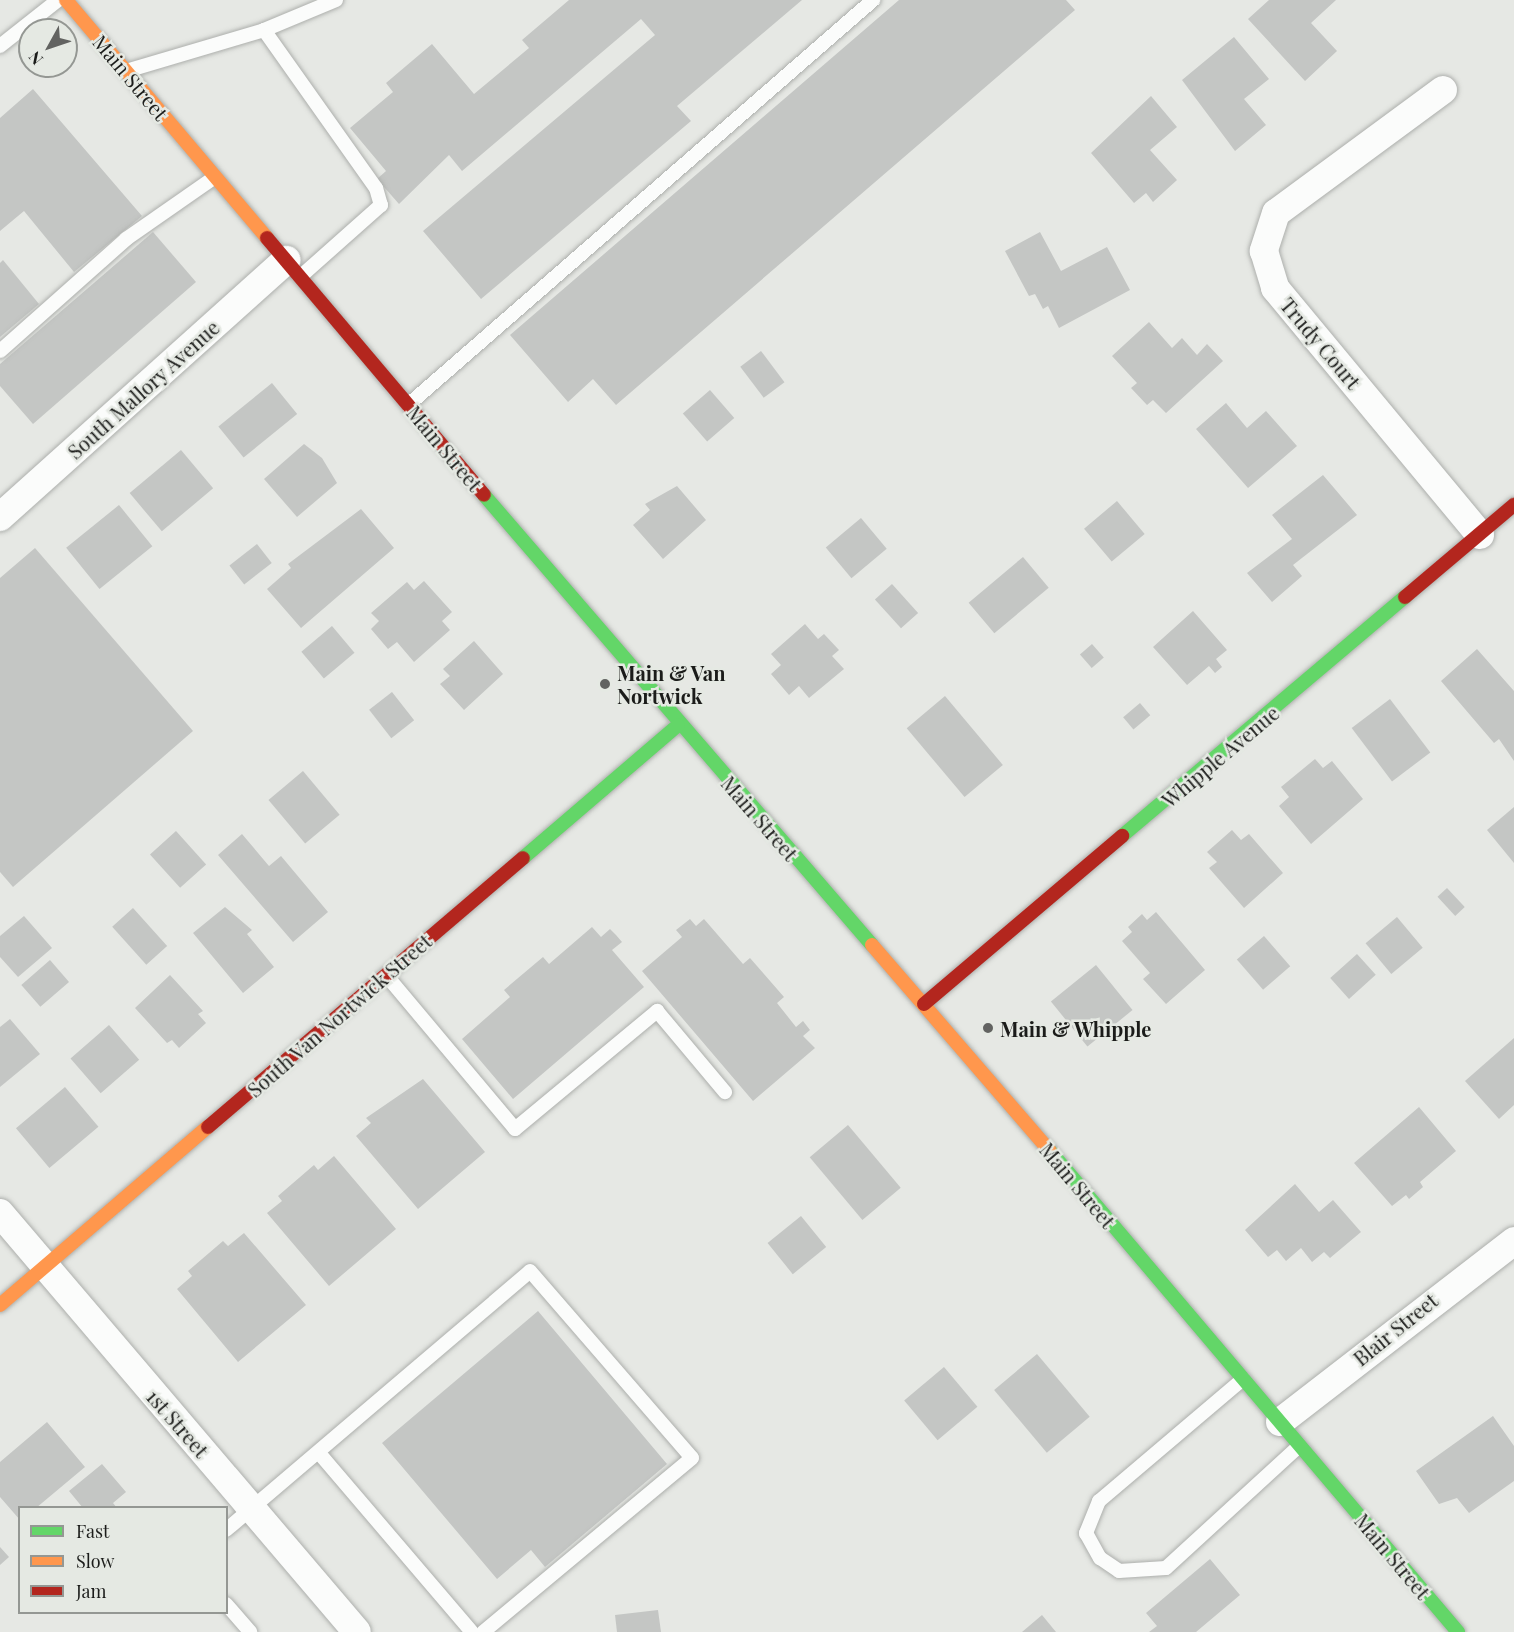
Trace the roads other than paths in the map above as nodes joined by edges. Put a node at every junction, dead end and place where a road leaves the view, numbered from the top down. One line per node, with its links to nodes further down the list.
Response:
1 (58, 0): 6 (lane)
2 (66, 0): 7 (main road, Main Street)
3 (336, 0): 5 (lane)
4 (873, 0): 12 (lane)
5 (264, 30): 7 (lane); 10 (lane)
6 (0, 46)
7 (126, 71): 9 (main road, Main Street)
8 (1443, 90): 15 (street, Trudy Court)
9 (215, 177): 10 (main road, Main Street); 11 (lane)
10 (293, 269): 12 (main road, Main Street); 14 (street, South Mallory Avenue)
11 (0, 351)
12 (408, 405): 16 (main road, Main Street)
13 (1514, 505): 15 (main road, Whipple Avenue)
14 (0, 517)
15 (1480, 535): 18 (main road, Whipple Avenue)
16 (678, 725): 17 (main road, South Van Nortwick Street); 18 (main road, Main Street)
17 (386, 975): 19 (lane); 22 (main road, South Van Nortwick Street)
18 (924, 1004): 24 (main road, Main Street)
19 (725, 1092)
20 (0, 1213): 22 (street, 1st Street)
21 (1514, 1241): 25 (street, Blair Street)
22 (45, 1266): 23 (main road, South Van Nortwick Street); 28 (street, 1st Street)
23 (0, 1305)
24 (1243, 1379): 25 (main road, Main Street); 26 (lane)
25 (1280, 1422): 26 (main road, Main Street)
26 (1299, 1446): 35 (main road, Main Street)
27 (318, 1453): 28 (lane); 33 (lane); 34 (lane)
28 (251, 1508): 29 (lane); 32 (street, 1st Street)
29 (228, 1528)
30 (228, 1606): 31 (lane)
31 (250, 1632)
32 (357, 1632)
33 (472, 1632)
34 (483, 1632)
35 (1458, 1632)

